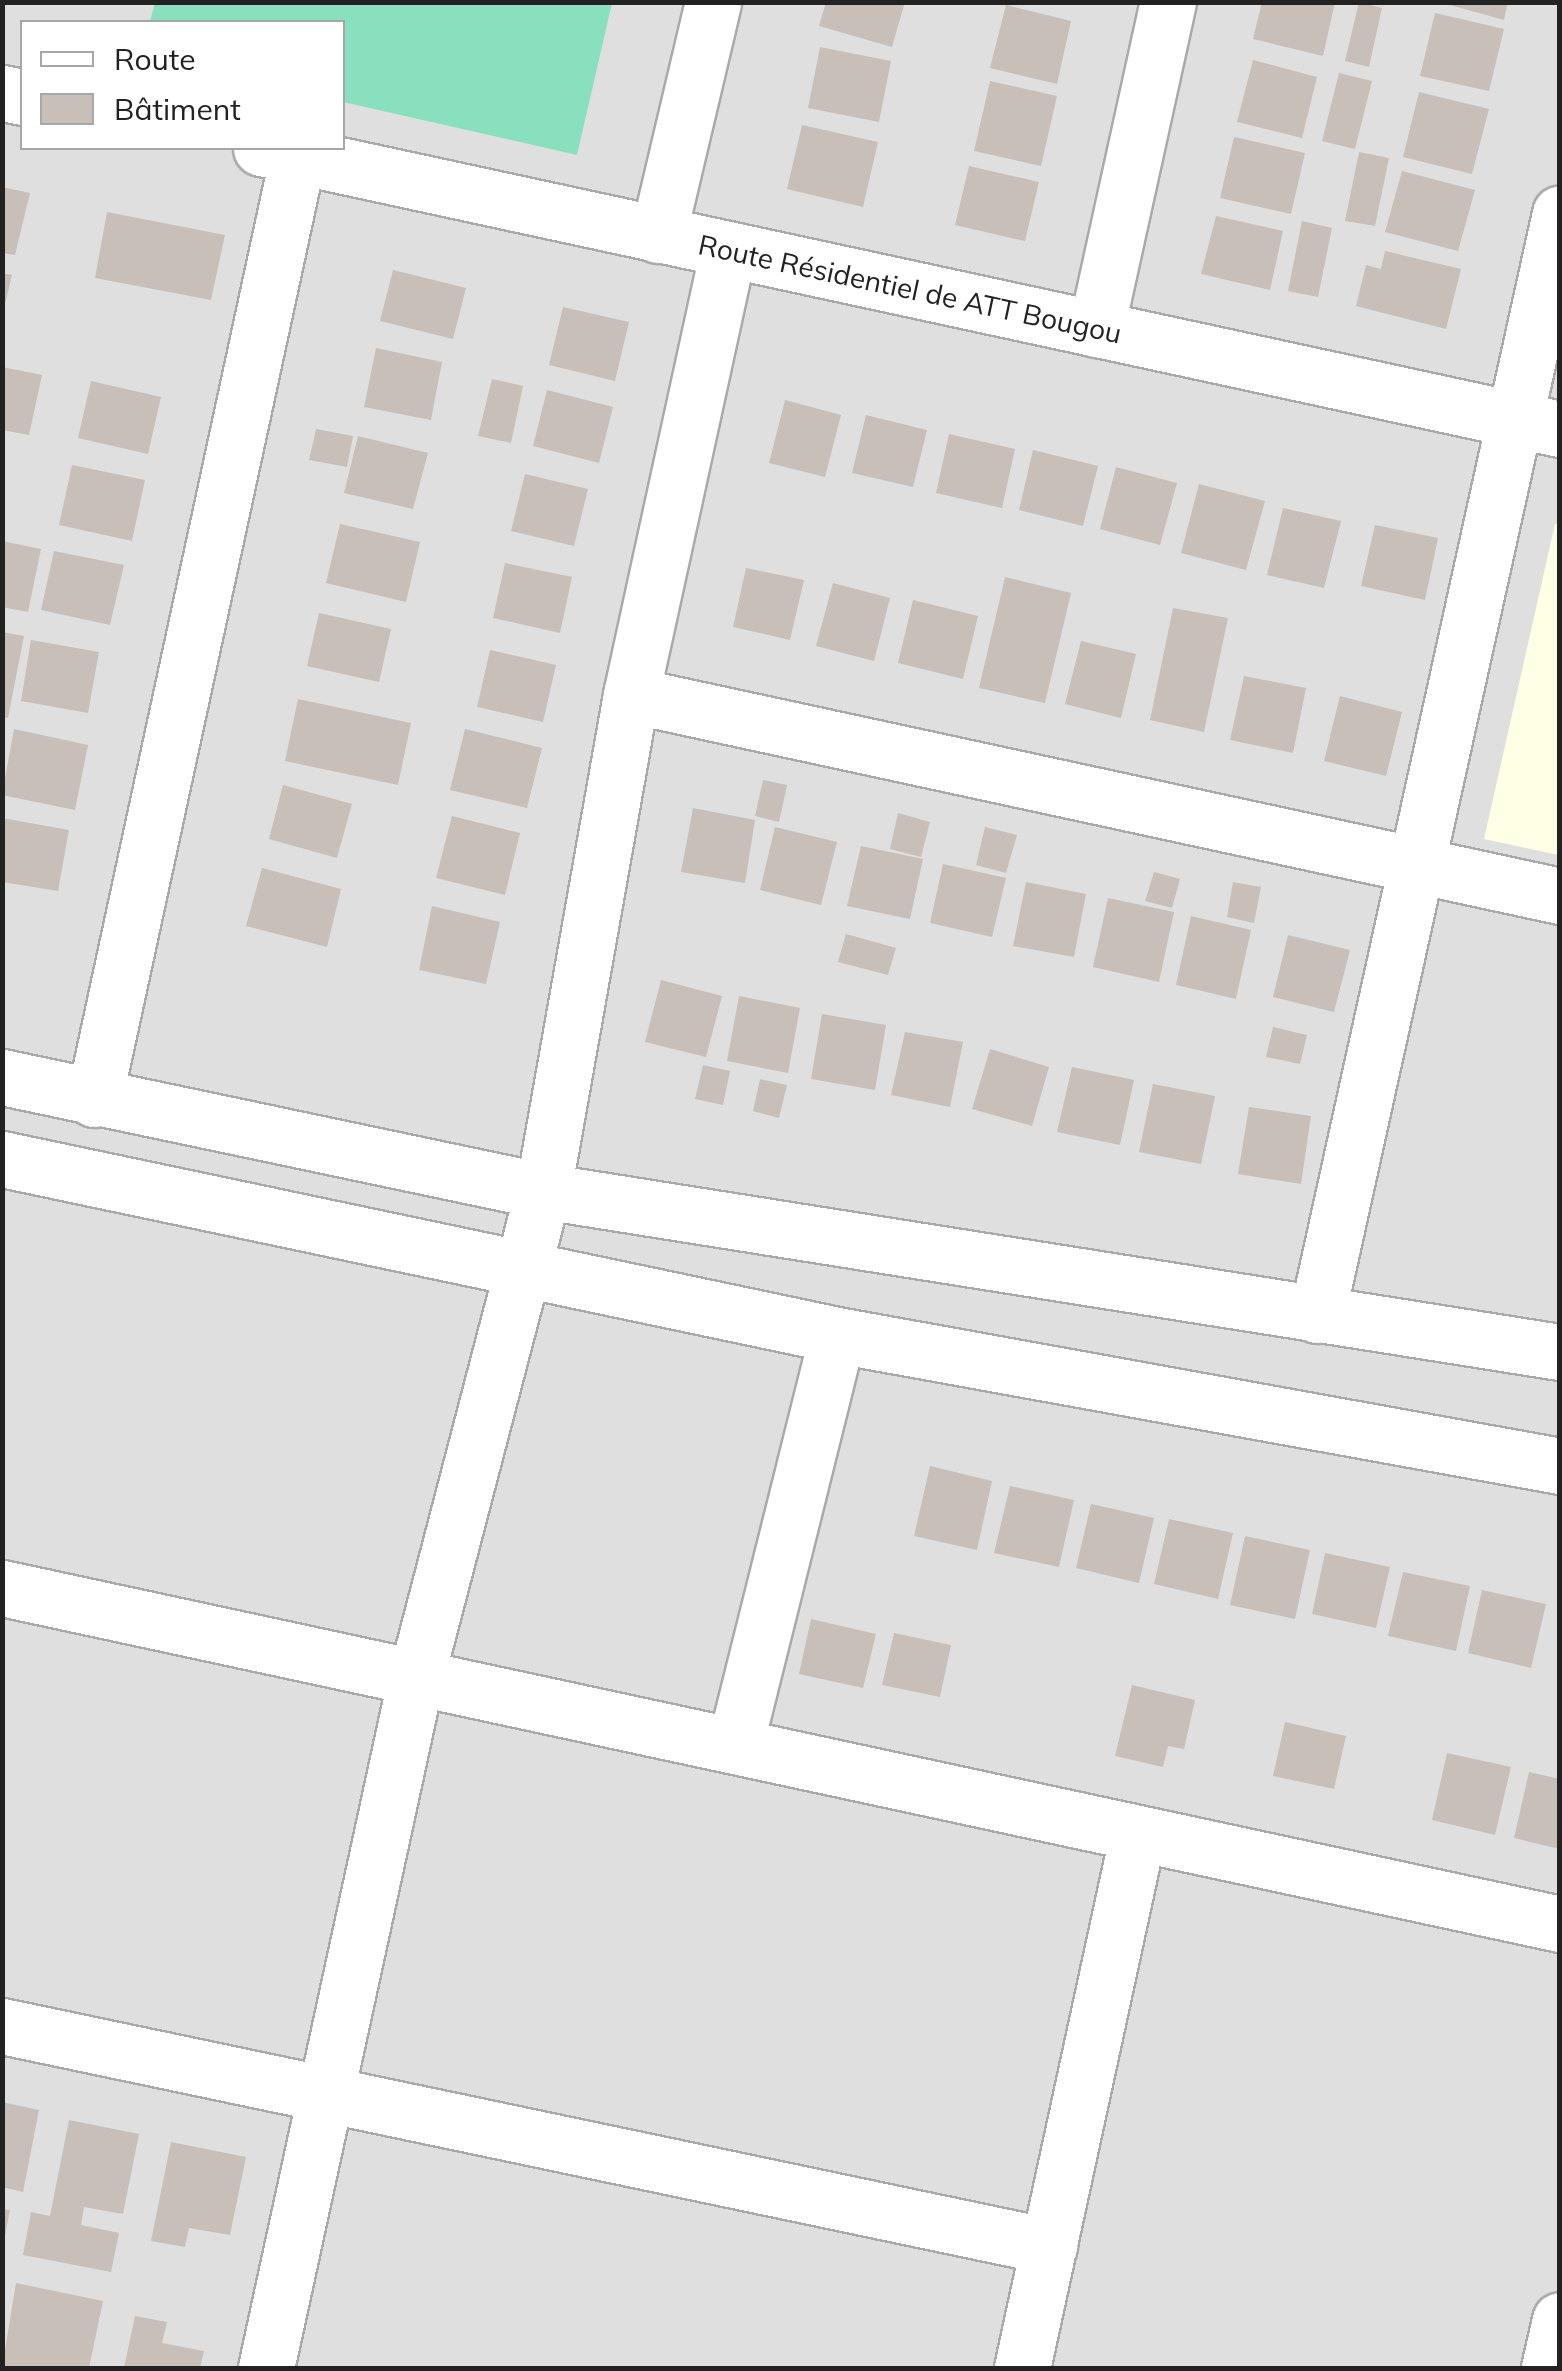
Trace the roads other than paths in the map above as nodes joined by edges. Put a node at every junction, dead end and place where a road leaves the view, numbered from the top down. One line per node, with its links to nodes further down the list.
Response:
1 (713, 2): 5 (street)
2 (1168, 2): 7 (street)
3 (279, 151): 5 (street, Route Résidentiel de ATT Bougou); 13 (street)
4 (1560, 212): 8 (street)
5 (658, 235): 6 (street, Route Résidentiel de ATT Bougou)
6 (728, 249): 7 (street, Route Résidentiel de ATT Bougou); 9 (street)
7 (1096, 329): 8 (street, Route Résidentiel de ATT Bougou)
8 (1537, 424): 10 (street)
9 (631, 694): 10 (street); 15 (street)
10 (1416, 864): 11 (street); 17 (street)
11 (1560, 896)
12 (2, 1077): 13 (street)
13 (94, 1099): 15 (street)
14 (2, 1159): 16 (street)
15 (542, 1191): 16 (street); 17 (street)
16 (522, 1268): 18 (street); 22 (street)
17 (1318, 1315): 19 (street)
18 (837, 1335): 20 (street); 23 (street)
19 (1560, 1352)
20 (1560, 1466)
21 (2, 1588): 22 (street)
22 (416, 1676): 23 (street); 27 (street)
23 (735, 1745): 24 (street)
24 (1138, 1833): 25 (street); 28 (street)
25 (1560, 1924)
26 (2, 2026): 27 (street)
27 (328, 2090): 28 (street); 29 (street)
28 (1048, 2246): 30 (street)
29 (266, 2368)
30 (1022, 2368)

